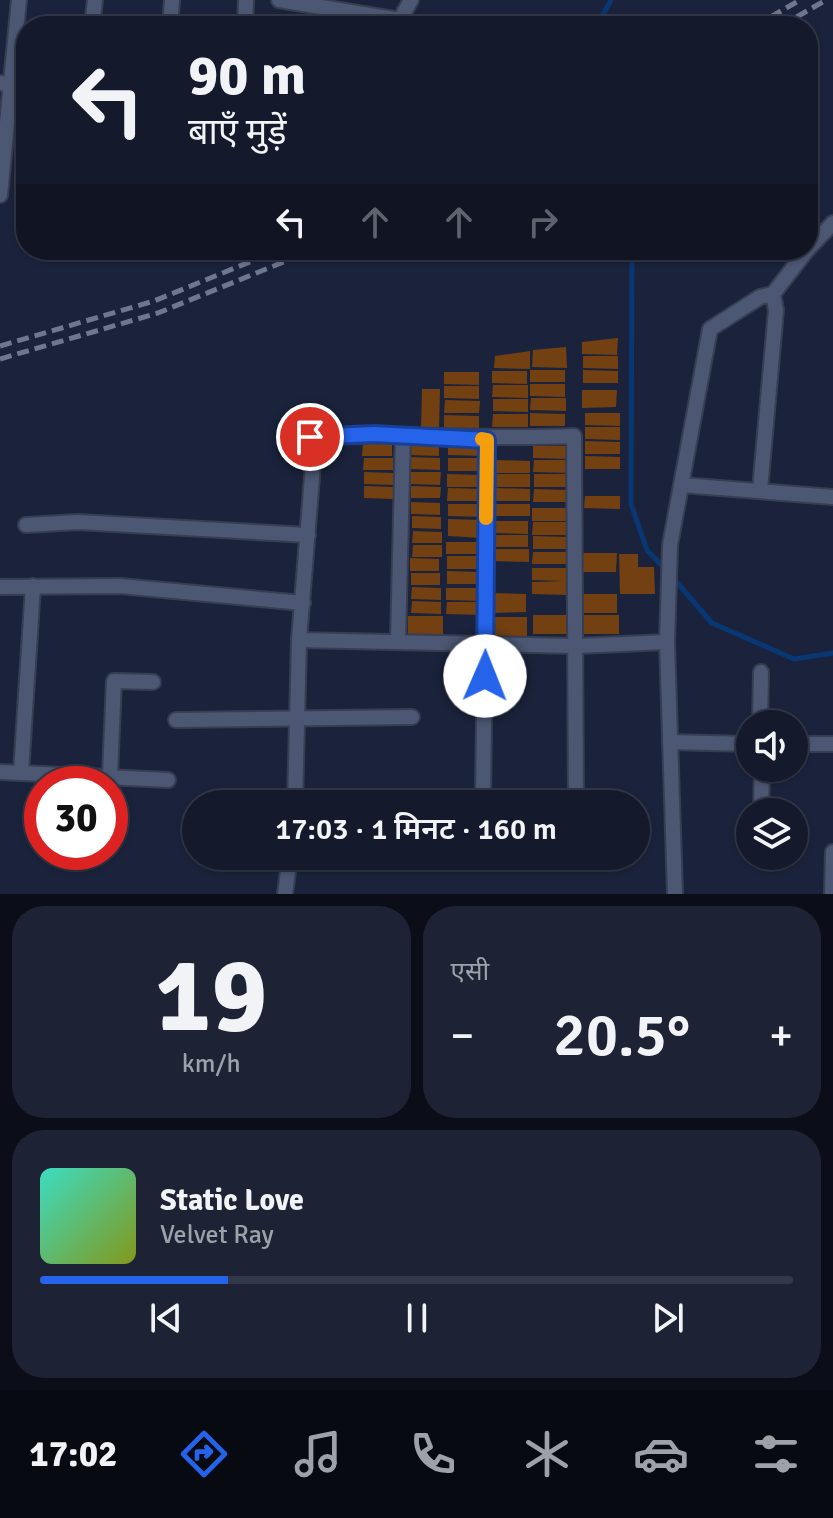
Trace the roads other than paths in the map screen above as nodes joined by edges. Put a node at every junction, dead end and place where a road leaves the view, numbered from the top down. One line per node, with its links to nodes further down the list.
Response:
1 (279, 0): 2 (street)
2 (376, 16)
3 (16, 18): 4 (street)
4 (5, 84): 5 (street)
5 (0, 195)
6 (833, 223): 7 (street)
7 (818, 238)
8 (799, 260): 9 (street)
9 (773, 294): 12 (street); 13 (street)
10 (403, 435): 11 (street); 16 (street); 21 (street)
11 (487, 440): 23 (street); 24 (street)
12 (682, 485): 13 (street); 22 (street)
13 (760, 490): 14 (street)
14 (833, 497)
15 (26, 525): 16 (street)
16 (308, 535): 19 (street)
17 (33, 586): 18 (street); 19 (street); 37 (street)
18 (0, 587)
19 (303, 603): 20 (street)
20 (299, 640): 21 (street); 28 (street)
21 (398, 641): 23 (street)
22 (667, 642): 24 (street); 31 (street)
23 (486, 644): 24 (street); 42 (street)
24 (576, 646): 43 (street)
25 (761, 672): 27 (street)
26 (153, 682): 35 (street)
27 (760, 710)
28 (296, 716): 29 (street); 30 (street); 41 (street)
29 (412, 717)
30 (176, 720)
31 (670, 742): 32 (street); 47 (street)
32 (736, 744)
33 (808, 744): 34 (street)
34 (833, 744)
35 (110, 766)
36 (0, 772): 37 (street)
37 (21, 773): 38 (street)
38 (24, 773)
39 (128, 777): 40 (street)
40 (168, 780)
41 (295, 790)
42 (483, 790)
43 (576, 790)
44 (833, 852): 48 (street)
45 (288, 870): 46 (street)
46 (285, 894)
47 (675, 894)
48 (832, 894)

